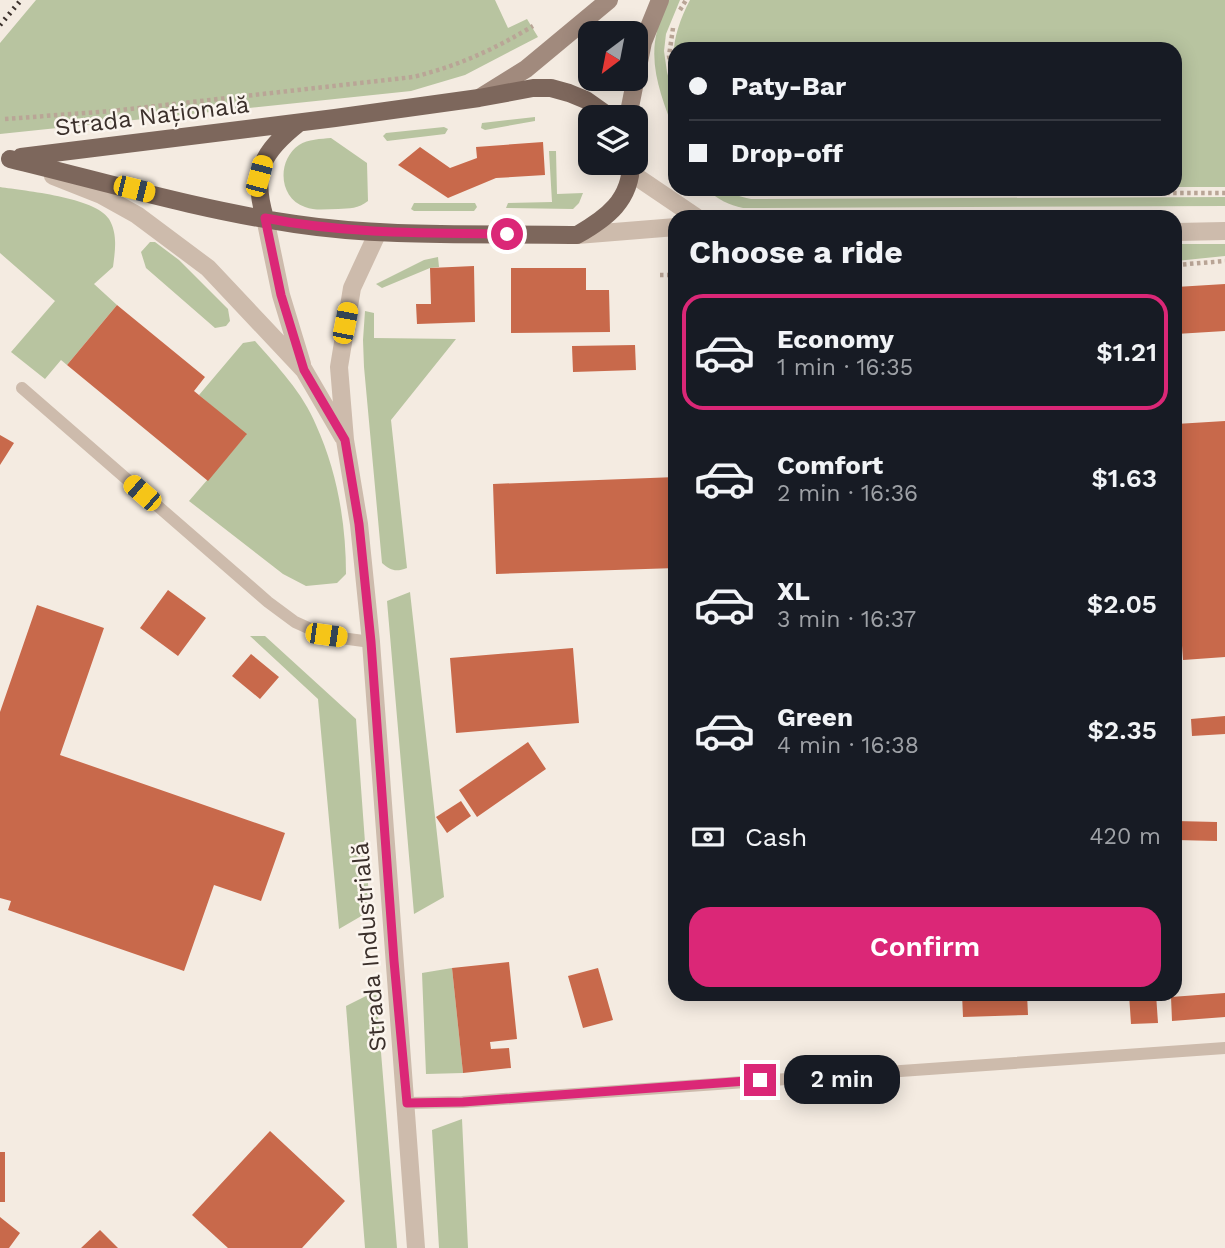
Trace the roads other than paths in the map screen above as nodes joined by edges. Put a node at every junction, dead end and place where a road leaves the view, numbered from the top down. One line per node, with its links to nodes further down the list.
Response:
1 (609, 0): 3 (main road, Strada Națională)
2 (660, 0): 5 (main road)
3 (479, 98): 4 (main road, Strada Națională); 6 (main road, Strada Națională)
4 (593, 105)
5 (630, 105)
6 (299, 122): 7 (main road, Strada Națională); 13 (main road, Strada Națională)
7 (5, 158): 13 (main road, Strada Națională); 19 (street, Strada Industrială)
8 (630, 175): 18 (main road)
9 (640, 175): 11 (street)
10 (668, 196): 12 (street)
11 (668, 196)
12 (687, 210)
13 (265, 218): 16 (main road, Strada Națională); 19 (street, Strada Industrială)
14 (668, 228): 18 (street)
15 (1225, 231): 17 (street)
16 (378, 232): 18 (main road, Strada Națională); 21 (street, Strada Industrială)
17 (1182, 232)
18 (577, 235)
19 (304, 370): 21 (street, Strada Industrială)
20 (22, 388): 22 (lane)
21 (345, 440): 22 (street, Strada Industrială)
22 (371, 642): 24 (street, Strada Industrială)
23 (1225, 1048): 24 (lane)
24 (407, 1103): 25 (street, Strada Industrială)
25 (416, 1248)

